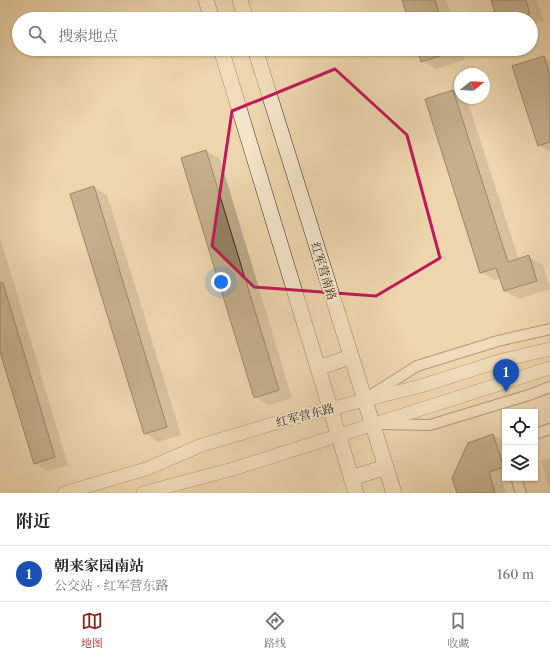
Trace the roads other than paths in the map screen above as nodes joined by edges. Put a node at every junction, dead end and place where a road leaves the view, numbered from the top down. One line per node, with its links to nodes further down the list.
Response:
1 (206, 0): 3 (main road)
2 (240, 0): 4 (main road)
3 (210, 12)
4 (244, 12)
5 (223, 56): 10 (main road)
6 (257, 56): 9 (main road, 红军营南路)
7 (550, 329): 13 (street)
8 (550, 349): 13 (street, 红军营东路)
9 (350, 357): 10 (main road); 13 (main road, 红军营南路)
10 (318, 368): 14 (main road)
11 (550, 368): 15 (street)
12 (550, 387): 15 (street)
13 (363, 400): 14 (street, 红军营东路); 15 (main road, 红军营南路)
14 (330, 409): 18 (main road); 22 (street, 红军营东路)
15 (373, 424): 18 (street); 19 (main road, 红军营南路)
16 (550, 429): 17 (street)
17 (538, 433)
18 (338, 436): 20 (main road); 23 (street)
19 (386, 467): 20 (main road); 25 (main road, 红军营南路)
20 (351, 478): 24 (main road)
21 (517, 481): 26 (street)
22 (64, 493)
23 (143, 493)
24 (356, 493)
25 (394, 493)
26 (521, 493)

